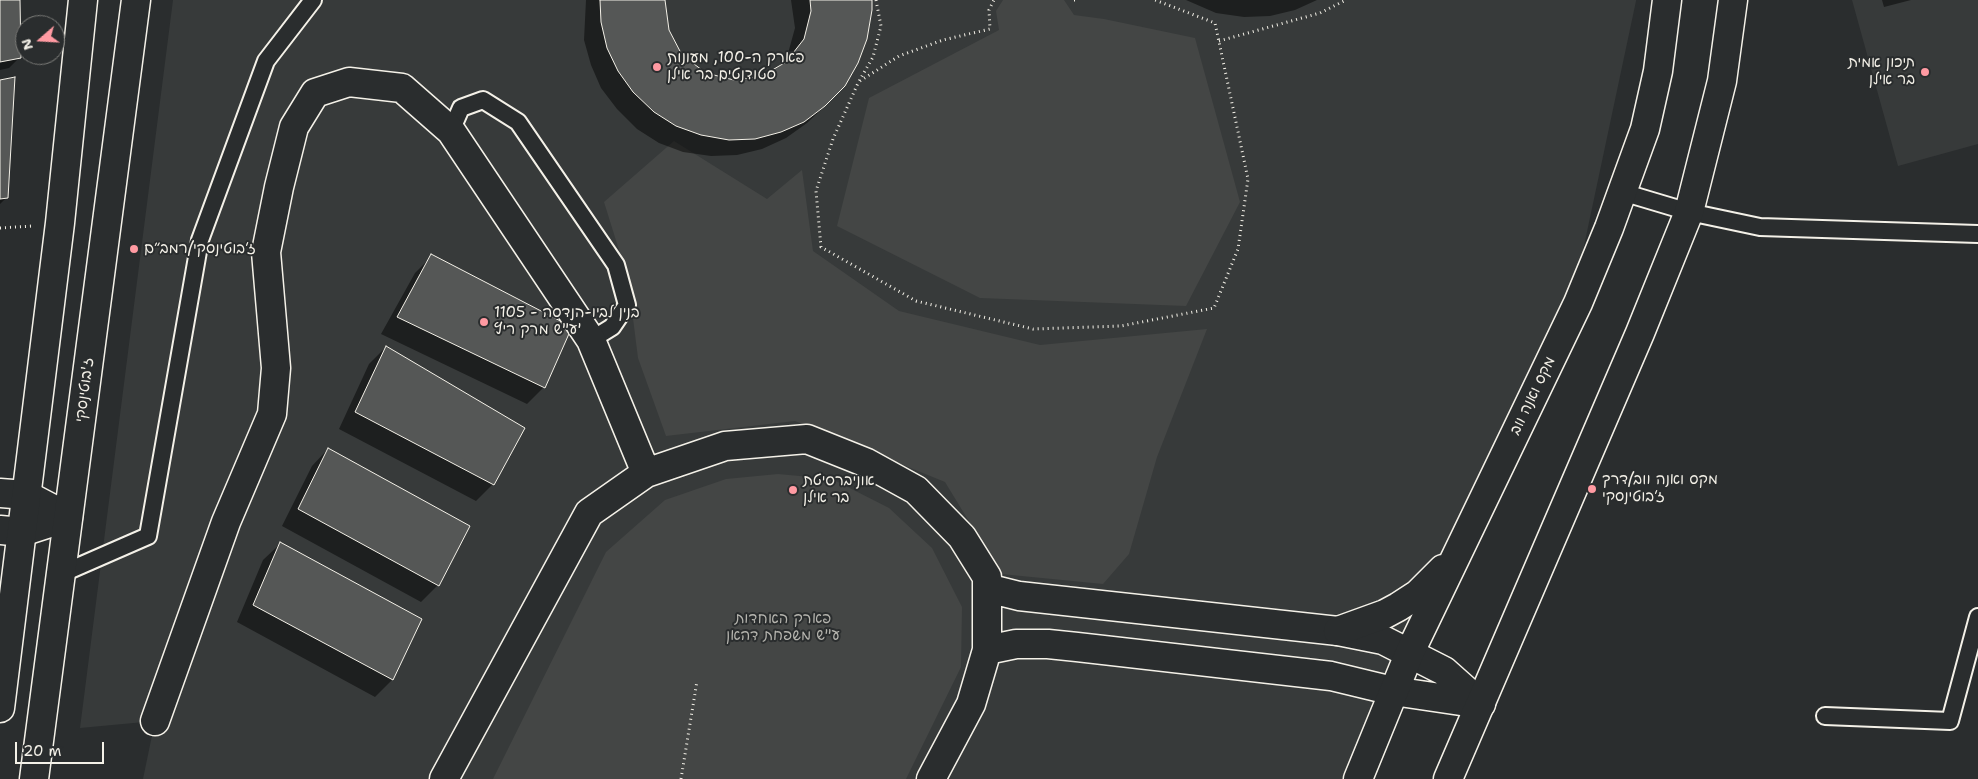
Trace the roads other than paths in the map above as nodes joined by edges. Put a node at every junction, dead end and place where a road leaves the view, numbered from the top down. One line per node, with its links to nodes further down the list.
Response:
1 (83, 0): 12 (street)
2 (136, 0): 13 (street, ז'בוטינסקי)
3 (313, 0): 16 (lane)
4 (1733, 0): 8 (street)
5 (1664, 6): 7 (street, מקס ואנה ווב)
6 (451, 131): 10 (street); 10 (lane); 26 (street)
7 (1622, 192): 8 (lane); 15 (street, מקס ואנה ווב)
8 (1689, 212): 9 (lane); 23 (street)
9 (1978, 234)
10 (591, 340): 11 (street)
11 (646, 473): 17 (street); 28 (street)
12 (13, 494): 13 (street); 14 (street)
13 (68, 517): 14 (street); 16 (street, ז'בוטינסקי)
14 (11, 531): 24 (street)
15 (1459, 548): 19 (street); 21 (street, מקס ואנה ווב)
16 (61, 574): 27 (street, ז'בוטינסקי)
17 (987, 588): 19 (street); 20 (street)
18 (1978, 617): 25 (lane)
19 (1338, 630): 21 (street)
20 (987, 650): 22 (street); 29 (street)
21 (1410, 652): 22 (street, מקס ואנה ווב); 23 (street)
22 (1393, 691): 23 (street); 30 (street, מקס ואנה ווב)
23 (1481, 704): 31 (street)
24 (0, 708)
25 (1825, 716)
26 (155, 721)
27 (34, 779)
28 (444, 779)
29 (931, 779)
30 (1358, 779)
31 (1448, 779)

